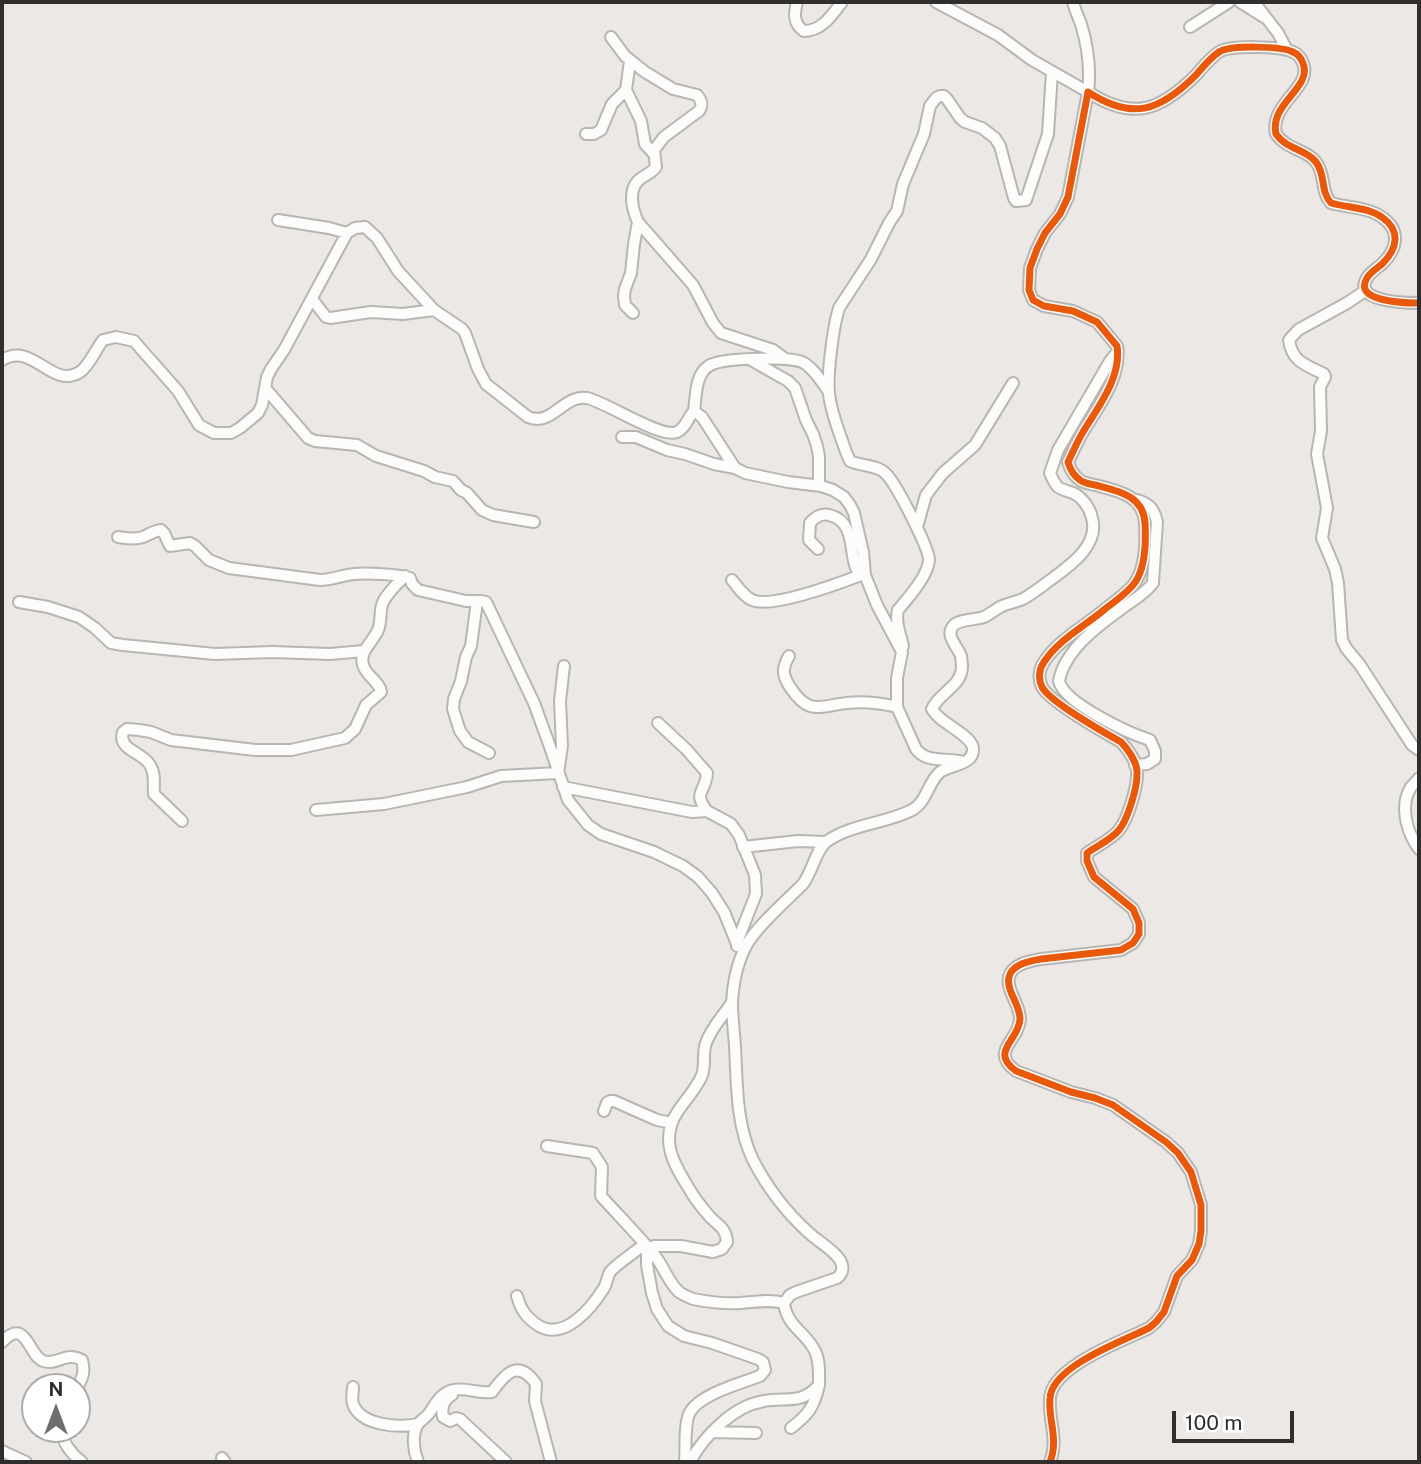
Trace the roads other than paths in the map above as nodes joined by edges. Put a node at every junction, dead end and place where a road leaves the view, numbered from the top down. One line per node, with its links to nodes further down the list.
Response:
1 (797, 2): 2 (street)
2 (842, 2)
3 (936, 2): 13 (street)
4 (1073, 2): 15 (street)
5 (1229, 2): 9 (street)
6 (1240, 2): 8 (street)
7 (1254, 2): 8 (street)
8 (1267, 18): 11 (street)
9 (1190, 27)
10 (611, 37): 12 (street)
11 (1287, 50): 15 (street); 21 (street)
12 (630, 61): 14 (street); 17 (street)
13 (1052, 72): 15 (street); 32 (street)
14 (626, 90): 16 (street); 17 (street)
15 (1088, 92): 26 (street)
16 (586, 134)
17 (653, 154): 19 (street)
18 (278, 220): 20 (street)
19 (638, 222): 25 (street); 27 (street)
20 (347, 233): 22 (street); 24 (street)
21 (1365, 291): 23 (street); 53 (street)
22 (312, 299): 24 (street); 31 (street)
23 (1419, 303)
24 (434, 310): 33 (street)
25 (633, 313)
26 (1118, 351): 37 (street); 55 (street)
27 (783, 358): 29 (street); 32 (street)
28 (2, 360): 31 (street)
29 (751, 360): 33 (street); 36 (street)
30 (1013, 383): 39 (street)
31 (266, 389): 38 (street)
32 (829, 392): 39 (street)
33 (694, 411): 35 (street)
34 (622, 437): 35 (street)
35 (735, 468): 36 (street)
36 (819, 485): 42 (street)
37 (1137, 500): 56 (street); 56 (street)
38 (534, 522)
39 (917, 527): 48 (street)
40 (118, 537): 43 (street)
41 (818, 550): 42 (street)
42 (863, 575): 44 (street); 48 (street)
43 (405, 576): 45 (street); 47 (street)
44 (732, 580)
45 (477, 601): 54 (street); 57 (street)
46 (19, 602): 47 (street)
47 (364, 652): 62 (street)
48 (902, 652): 51 (street)
49 (789, 656): 51 (street)
50 (564, 666): 57 (street)
51 (897, 707): 55 (street)
52 (658, 723): 61 (street)
53 (1419, 750)
54 (489, 753)
55 (965, 762): 63 (street)
56 (1135, 765): 92 (street)
57 (558, 773): 59 (street); 60 (street)
58 (1419, 778): 65 (street)
59 (563, 787): 61 (street); 66 (street)
60 (316, 810)
61 (707, 811): 64 (street)
62 (182, 821)
63 (826, 842): 64 (street); 67 (street)
64 (743, 847): 66 (street)
65 (1419, 849)
66 (737, 944): 67 (street)
67 (740, 958): 68 (street)
68 (732, 1002): 70 (street); 74 (street)
69 (604, 1111): 70 (street)
70 (672, 1124): 72 (street)
71 (547, 1146): 72 (street)
72 (646, 1246): 73 (street); 74 (street); 91 (street)
73 (517, 1296)
74 (784, 1303): 77 (street)
75 (2, 1342): 76 (street)
76 (84, 1373)
77 (819, 1385): 81 (street); 82 (street)
78 (354, 1387): 80 (street)
79 (472, 1391): 80 (street); 89 (street); 90 (street)
80 (418, 1424): 88 (street)
81 (791, 1428)
82 (712, 1432): 83 (street); 91 (street)
83 (756, 1433)
84 (66, 1443): 87 (street)
85 (2, 1451): 86 (street)
86 (26, 1462)
87 (82, 1462)
88 (418, 1462)
89 (506, 1462)
90 (551, 1462)
91 (687, 1462)
92 (1050, 1462)

